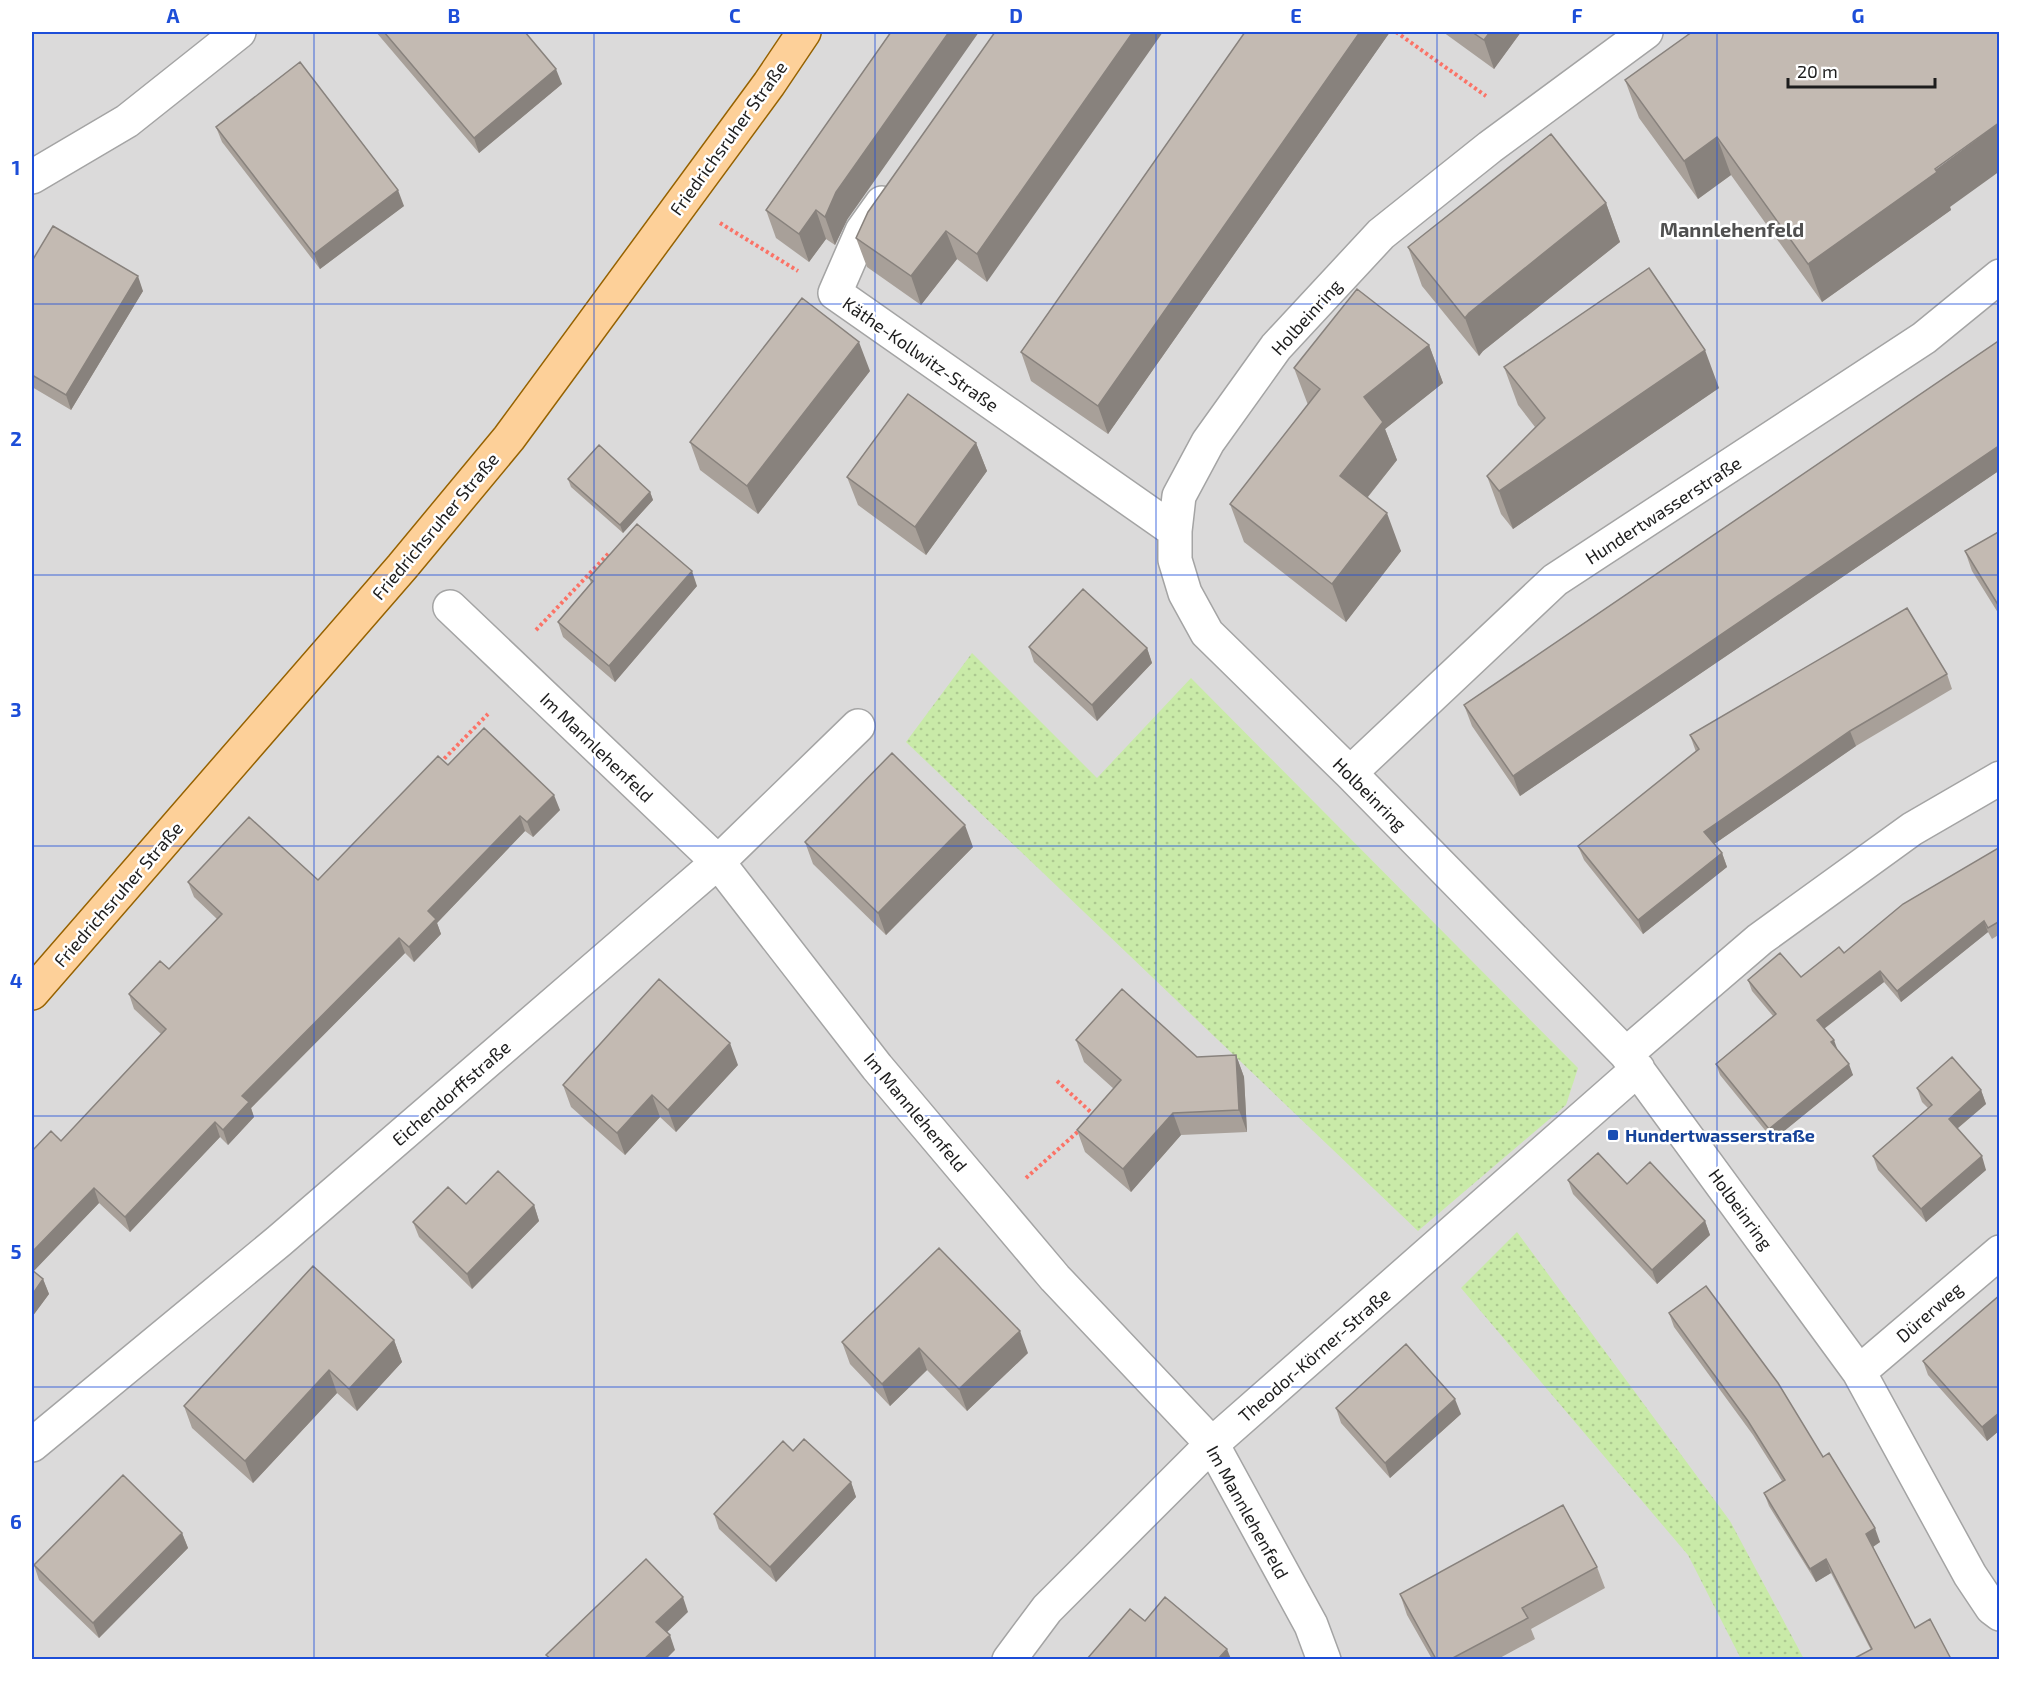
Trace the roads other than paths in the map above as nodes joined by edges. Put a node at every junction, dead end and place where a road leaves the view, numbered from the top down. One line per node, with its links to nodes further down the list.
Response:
1 (239, 32): 4 (street)
2 (804, 32): 13 (main road, Friedrichsruher Straße)
3 (1646, 32): 7 (street, Holbeinring)
4 (32, 177)
5 (896, 183): 7 (street, Käthe-Kollwitz-Straße)
6 (2000, 276): 10 (street, Hundertwasserstraße)
7 (1175, 531): 10 (street, Holbeinring)
8 (450, 607): 12 (street, Im Mannlehenfeld)
9 (858, 726): 12 (street, Eichendorffstraße)
10 (1350, 774): 14 (street, Holbeinring)
11 (2000, 778): 14 (street)
12 (718, 862): 17 (street, Im Mannlehenfeld); 18 (street, Eichendorffstraße)
13 (32, 993)
14 (1632, 1061): 16 (street, Holbeinring); 17 (street, Theodor-Körner-Straße)
15 (2000, 1252): 16 (street, Dürerweg)
16 (1859, 1372): 19 (street, Holbeinring)
17 (1212, 1444): 20 (street, Theodor-Körner-Straße); 21 (street, Im Mannlehenfeld)
18 (32, 1446)
19 (2000, 1614)
20 (1009, 1659)
21 (1324, 1659)

